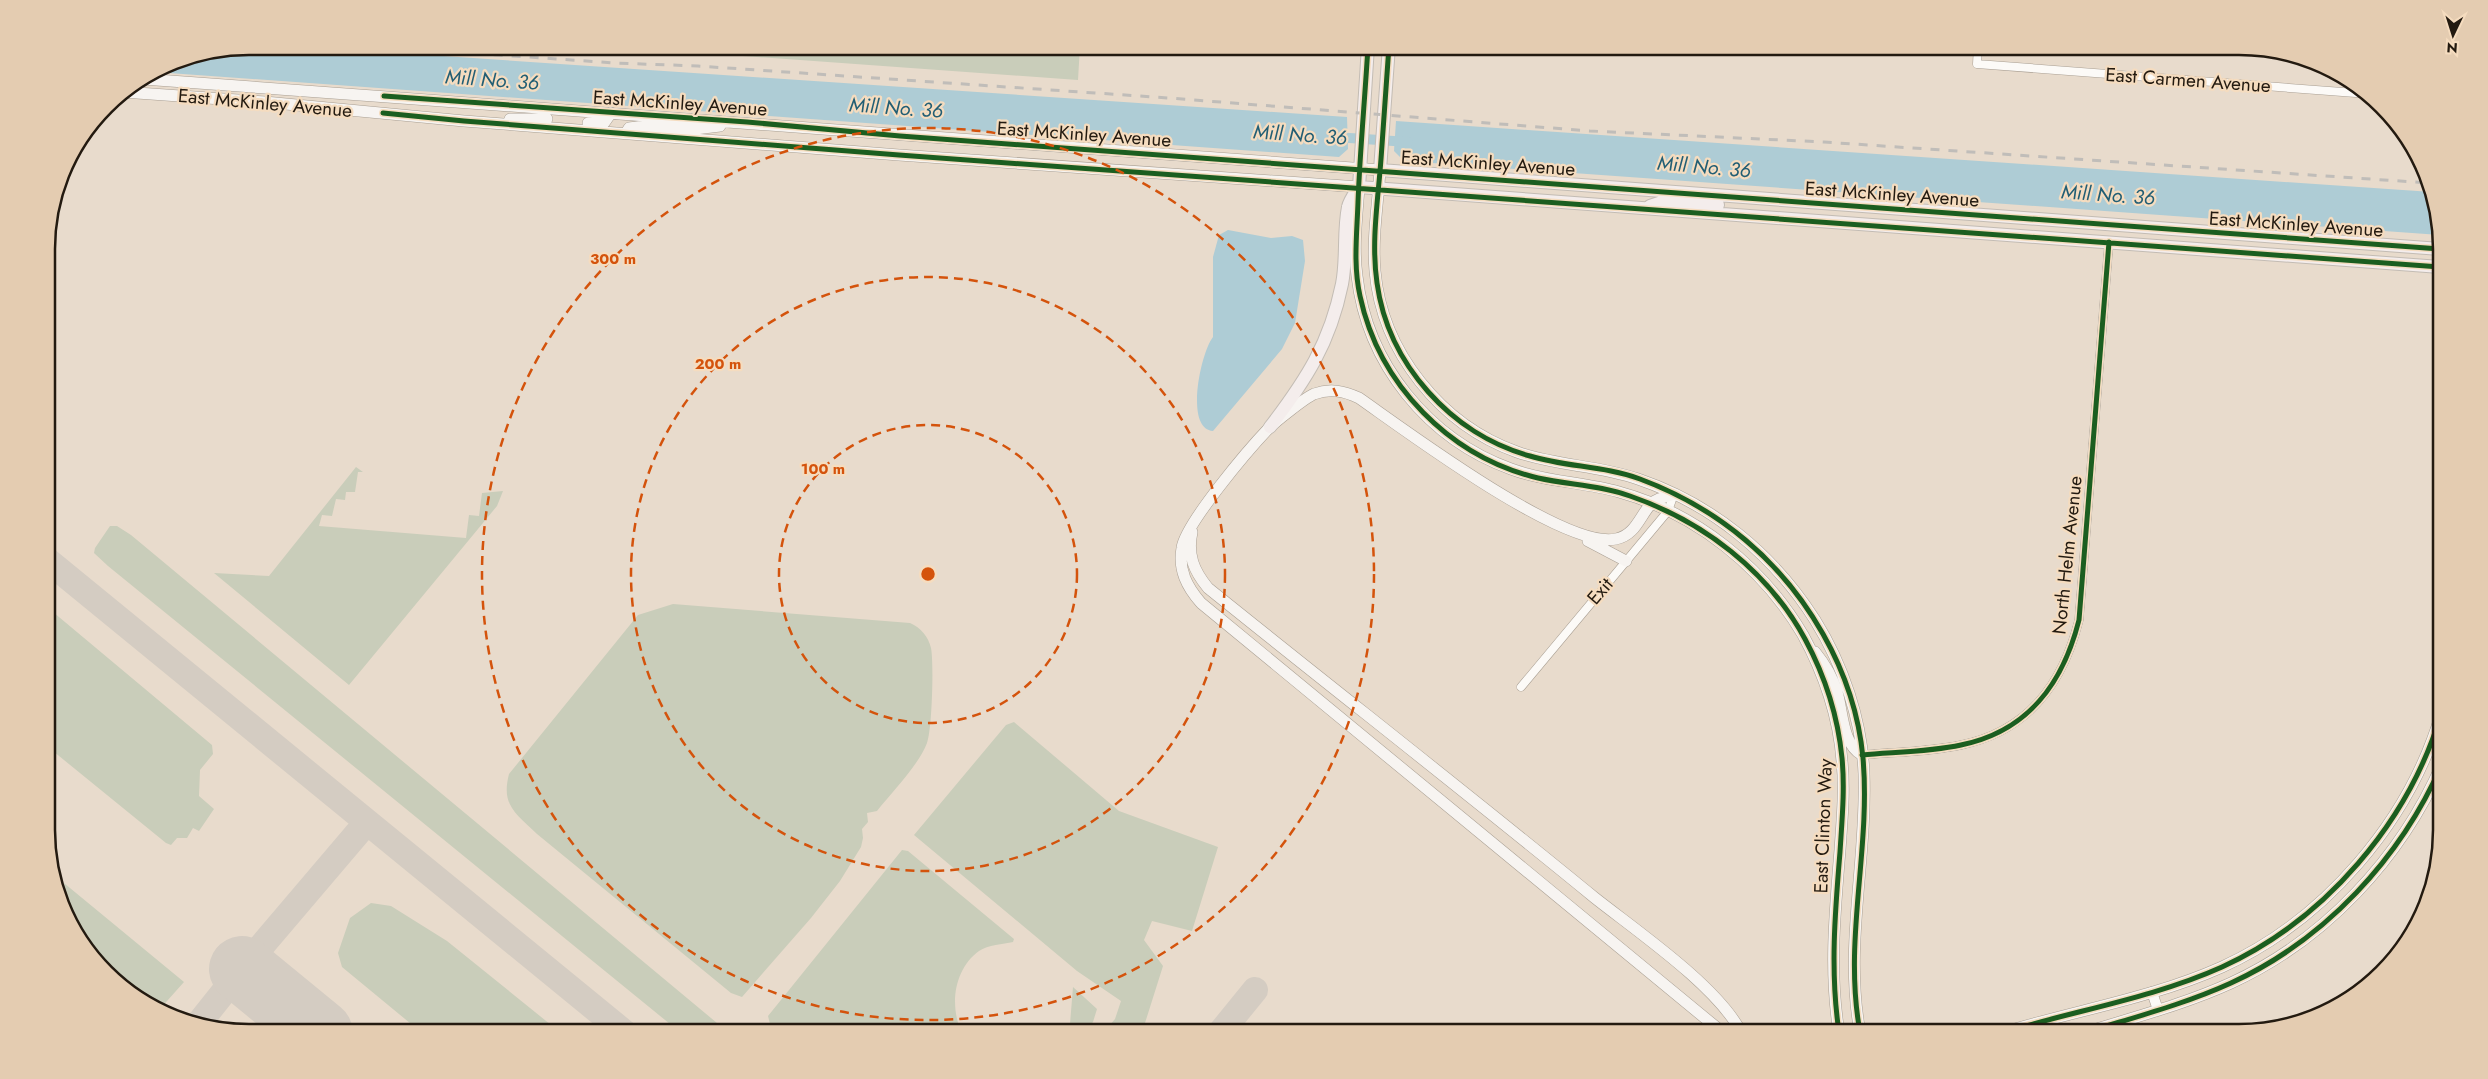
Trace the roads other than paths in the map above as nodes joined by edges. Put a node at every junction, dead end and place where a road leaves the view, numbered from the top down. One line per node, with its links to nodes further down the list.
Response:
1 (1367, 55): 13 (main road)
2 (1388, 55): 14 (main road)
3 (1978, 55): 6 (street, East Carmen Avenue)
4 (154, 80): 7 (main road, East McKinley Avenue)
5 (134, 93): 8 (main road, East McKinley Avenue)
6 (2354, 93)
7 (384, 96): 8 (main road); 9 (main road, East McKinley Avenue)
8 (383, 113): 10 (main road, East McKinley Avenue)
9 (611, 113): 10 (main road); 11 (main road, East McKinley Avenue)
10 (464, 121): 12 (main road, East McKinley Avenue)
11 (747, 122): 12 (main road); 13 (main road, East McKinley Avenue)
12 (626, 133): 15 (main road, East McKinley Avenue)
13 (1360, 169): 14 (main road, East McKinley Avenue); 15 (main road)
14 (1380, 170): 16 (main road, East Clinton Way); 17 (main road, East McKinley Avenue)
15 (1359, 187): 16 (main road, East McKinley Avenue); 23 (main road); 25 (main road, East Clinton Way)
16 (1379, 188): 18 (main road, East McKinley Avenue); 24 (main road, East Clinton Way)
17 (1791, 202): 18 (main road); 19 (main road, East McKinley Avenue)
18 (1646, 209): 20 (main road, East McKinley Avenue)
19 (2231, 234): 20 (main road); 21 (main road, East McKinley Avenue)
20 (2109, 242): 22 (main road, East McKinley Avenue); 33 (street, North Helm Avenue)
21 (2433, 248)
22 (2433, 266)
23 (1270, 427): 27 (main road); 28 (main road)
24 (1674, 494): 25 (main road); 26 (street, Exit); 33 (main road, East Clinton Way)
25 (1651, 503): 26 (main road, East Clinton Way); 28 (main road)
26 (1668, 511): 29 (street, Exit); 30 (main road, East Clinton Way)
27 (1197, 516): 34 (main road); 35 (main road)
28 (1562, 527): 29 (main road)
29 (1626, 561): 31 (street, Exit)
30 (1807, 643): 33 (main road); 41 (main road, East Clinton Way)
31 (1521, 687)
32 (2433, 743): 37 (main road)
33 (1862, 755): 42 (main road, East Clinton Way)
34 (1422, 758): 35 (main road); 40 (main road)
35 (1408, 774): 39 (main road)
36 (2433, 785): 38 (main road)
37 (2152, 992): 38 (street); 43 (main road)
38 (2158, 1010): 44 (main road)
39 (1712, 1024)
40 (1736, 1024)
41 (1838, 1024)
42 (1859, 1024)
43 (2034, 1024)
44 (2113, 1024)

